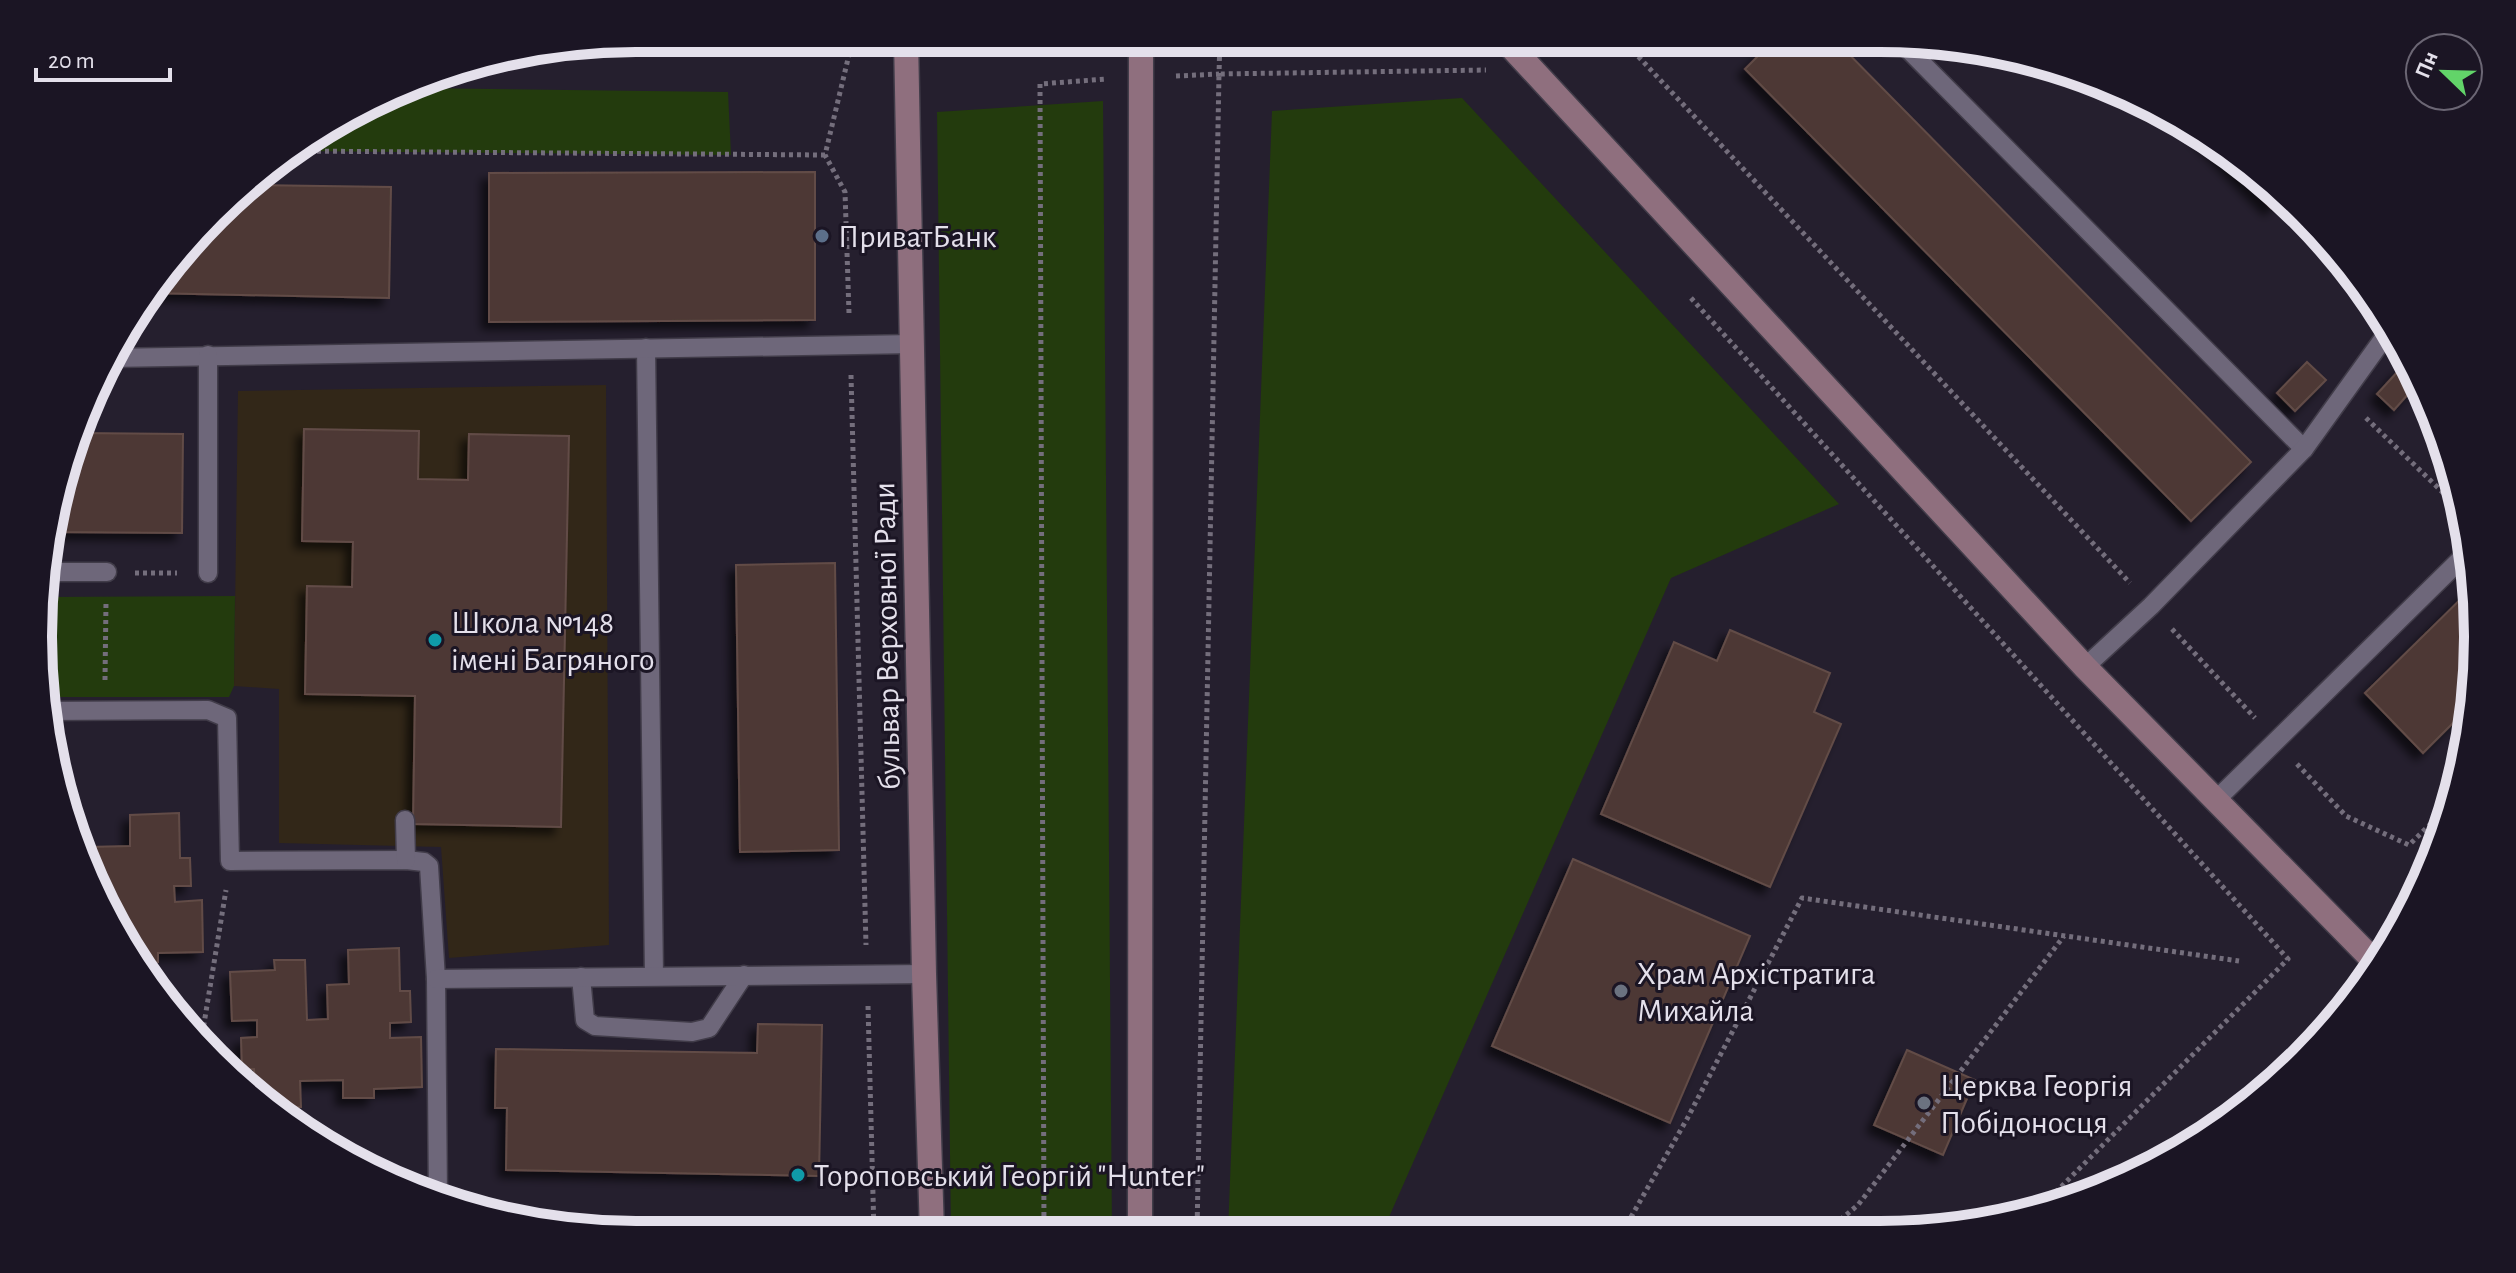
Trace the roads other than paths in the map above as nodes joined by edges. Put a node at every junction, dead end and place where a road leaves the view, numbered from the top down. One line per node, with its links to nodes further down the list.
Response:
1 (906, 52): 6 (main road, бульвар Верховної Ради)
2 (1142, 52): 28 (main road)
3 (1516, 52): 15 (main road)
4 (1912, 53): 10 (lane)
5 (2383, 339): 10 (lane)
6 (913, 344): 7 (lane); 21 (main road, бульвар Верховної Ради)
7 (646, 348): 8 (lane); 23 (lane)
8 (208, 355): 9 (lane); 14 (lane)
9 (123, 358)
10 (2304, 449): 15 (lane)
11 (2459, 561): 17 (lane)
12 (56, 572): 13 (lane)
13 (107, 572)
14 (208, 573)
15 (2085, 667): 17 (main road)
16 (57, 711): 19 (lane)
17 (2217, 799): 20 (main road)
18 (405, 820): 19 (lane)
19 (406, 860): 25 (lane)
20 (2369, 955)
21 (924, 974): 22 (lane); 27 (main road, бульвар Верховної Ради)
22 (744, 975): 23 (lane); 24 (lane)
23 (654, 976): 24 (lane)
24 (581, 977): 25 (lane)
25 (436, 979): 26 (lane)
26 (438, 1186)
27 (932, 1221)
28 (1140, 1221)

